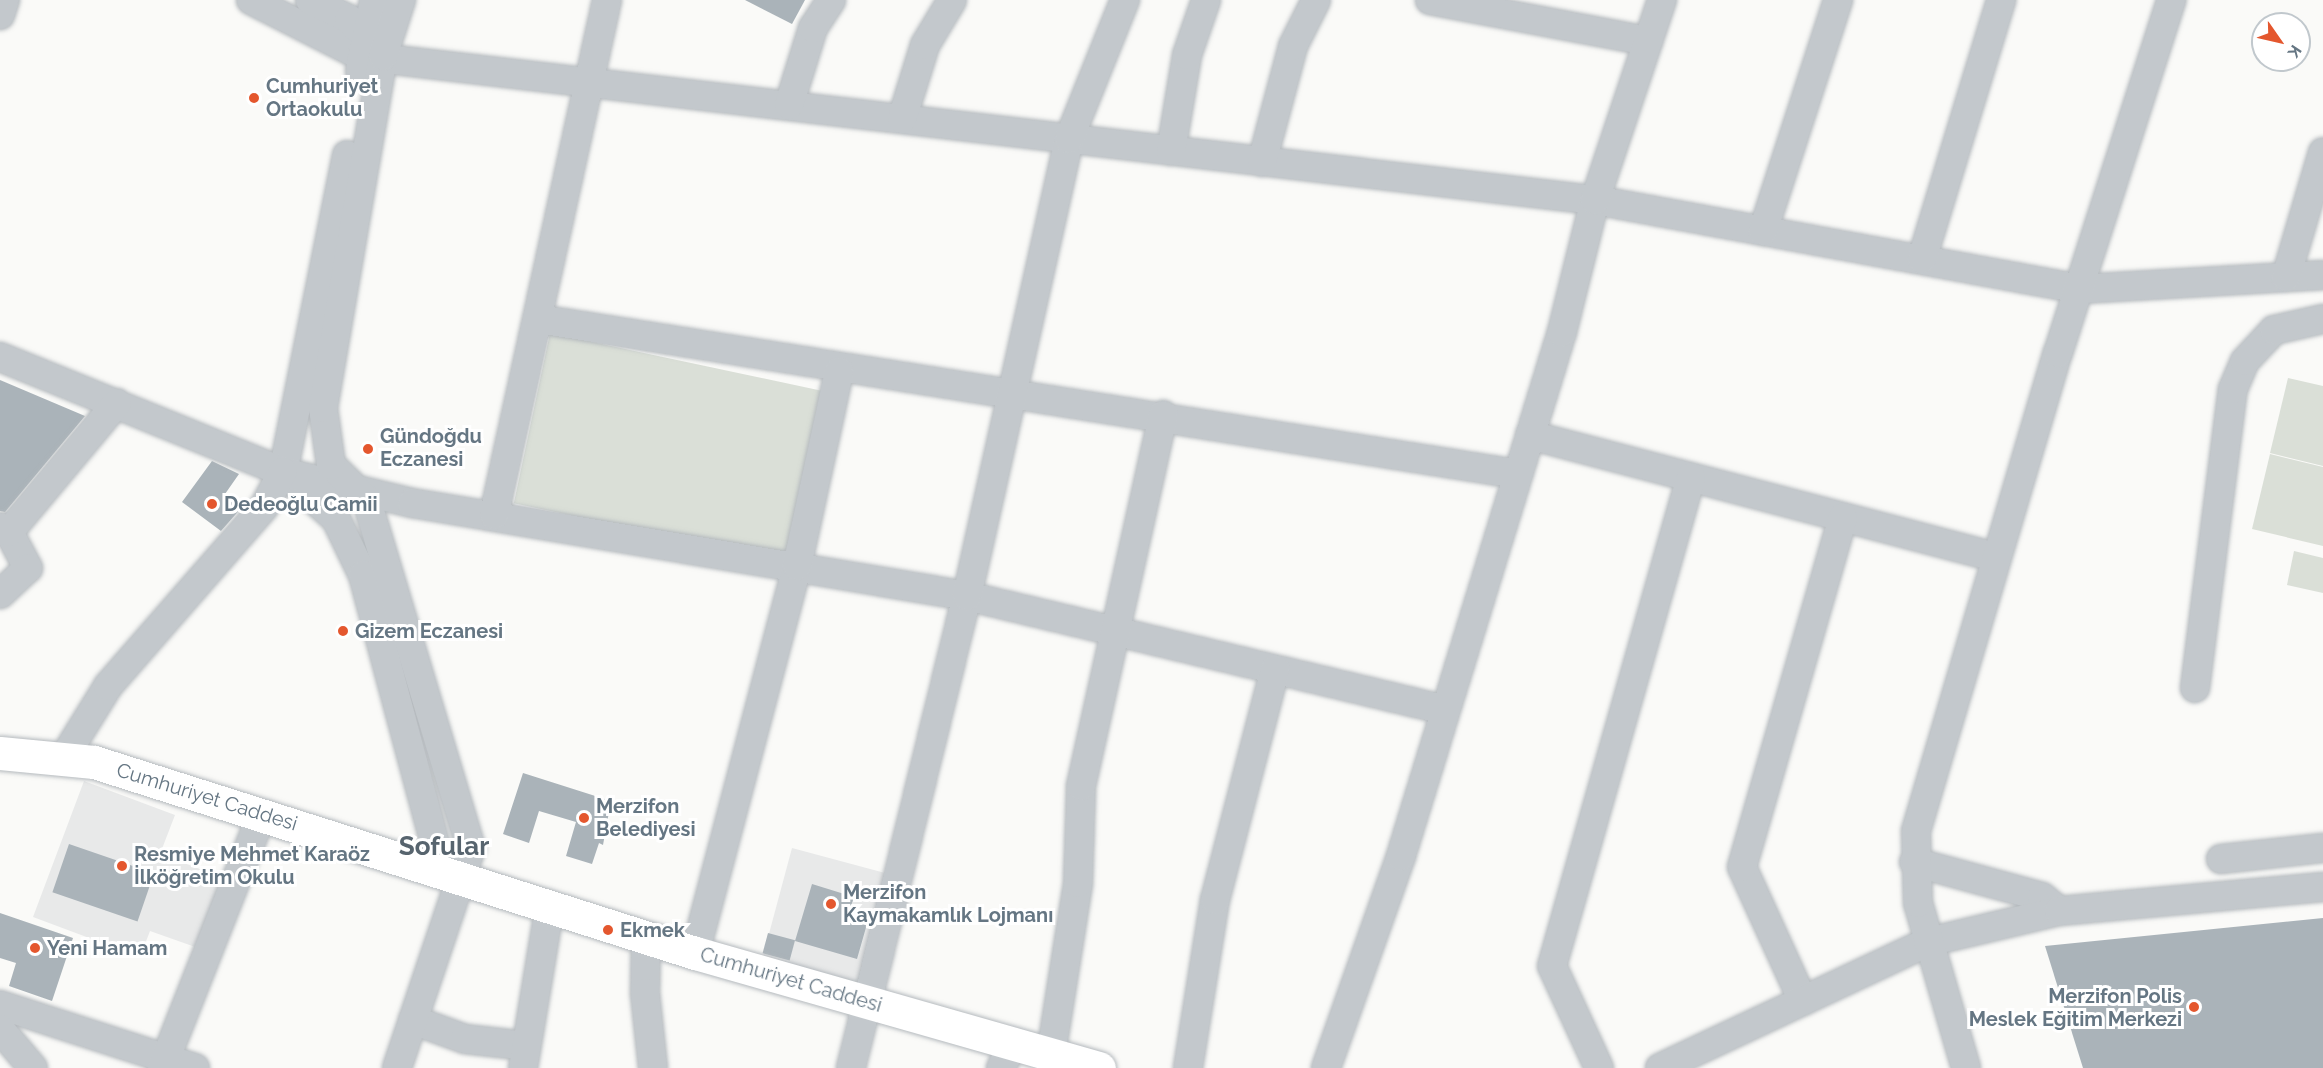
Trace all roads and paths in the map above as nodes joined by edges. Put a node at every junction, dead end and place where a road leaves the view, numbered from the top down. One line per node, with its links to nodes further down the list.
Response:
1 (5, 0): 18 (street)
2 (251, 0): 20 (street)
3 (310, 0): 20 (street)
4 (374, 0): 20 (street)
5 (401, 0): 20 (street)
6 (607, 0): 21 (street)
7 (831, 0): 22 (street)
8 (952, 0): 23 (street)
9 (1125, 0): 24 (street)
10 (1206, 0): 25 (street)
11 (1316, 0): 27 (street)
12 (1430, 0): 17 (street)
13 (1662, 0): 19 (street)
14 (1838, 0): 29 (street)
15 (2001, 0): 30 (street)
16 (2171, 0): 33 (street)
17 (1491, 5): 19 (street)
18 (0, 15)
19 (1648, 41): 28 (street)
20 (369, 48): 21 (street); 42 (street); 45 (street)
21 (587, 80): 22 (street); 34 (street)
22 (789, 105): 23 (street)
23 (902, 119): 24 (street)
24 (1069, 139): 25 (street); 38 (street)
25 (1171, 151): 27 (street)
26 (2323, 152): 32 (street)
27 (1262, 162): 28 (street)
28 (1595, 200): 29 (street); 41 (street)
29 (1763, 231): 30 (street)
30 (1922, 260): 33 (street)
31 (2323, 275): 32 (street)
32 (2286, 277): 33 (street)
33 (2082, 289): 49 (street)
34 (538, 319): 37 (street); 46 (street)
35 (2323, 319): 55 (street)
36 (0, 357): 39 (street)
37 (839, 371): 38 (street); 50 (street)
38 (1009, 396): 40 (street); 52 (street)
39 (117, 403): 42 (street); 48 (street)
40 (1163, 415): 43 (street); 53 (street)
41 (1530, 435): 43 (street); 44 (street)
42 (283, 472): 45 (street); 58 (street); 63 (street)
43 (1517, 474): 56 (street)
44 (1691, 477): 47 (street); 87 (street)
45 (350, 484): 46 (street); 63 (street)
46 (494, 515): 50 (street)
47 (1844, 517): 49 (street); 71 (street)
48 (5, 530): 51 (street)
49 (1996, 557): 62 (street)
50 (797, 566): 52 (street); 69 (street)
51 (0, 594)
52 (967, 596): 53 (street); 70 (street)
53 (1116, 632): 54 (street); 75 (street)
54 (1275, 670): 56 (street); 85 (street)
55 (2195, 688)
56 (1445, 710): 86 (street)
57 (0, 753): 58 (main road, Cumhuriyet Caddesi)
58 (63, 759): 59 (main road, Cumhuriyet Caddesi)
59 (262, 814): 63 (main road, Cumhuriyet Caddesi); 78 (street)
60 (2323, 848): 61 (street)
61 (2221, 859)
62 (1914, 862): 66 (street); 68 (street)
63 (452, 872): 65 (main road, Cumhuriyet Caddesi); 73 (street)
64 (2323, 887): 66 (street)
65 (550, 904): 67 (main road, Cumhuriyet Caddesi); 77 (street)
66 (2059, 911): 68 (street)
67 (646, 937): 69 (main road, Cumhuriyet Caddesi); 82 (street)
68 (1928, 942): 71 (street); 89 (street)
69 (695, 953): 70 (main road, Cumhuriyet Caddesi)
70 (868, 1001): 76 (main road, Cumhuriyet Caddesi); 83 (street)
71 (1803, 1001): 88 (street)
72 (0, 1005): 78 (street)
73 (413, 1020): 77 (street); 81 (street)
74 (0, 1029): 79 (street)
75 (1051, 1054): 76 (main road, Cumhuriyet Caddesi); 84 (main road, Cumhuriyet Caddesi)
76 (1007, 1055)
77 (525, 1057)
78 (164, 1063): 80 (street)
79 (32, 1068)
80 (195, 1068)
81 (397, 1068)
82 (653, 1068)
83 (851, 1068)
84 (1098, 1068)
85 (1188, 1068)
86 (1326, 1068)
87 (1599, 1068)
88 (1660, 1068)
89 (1966, 1068)

